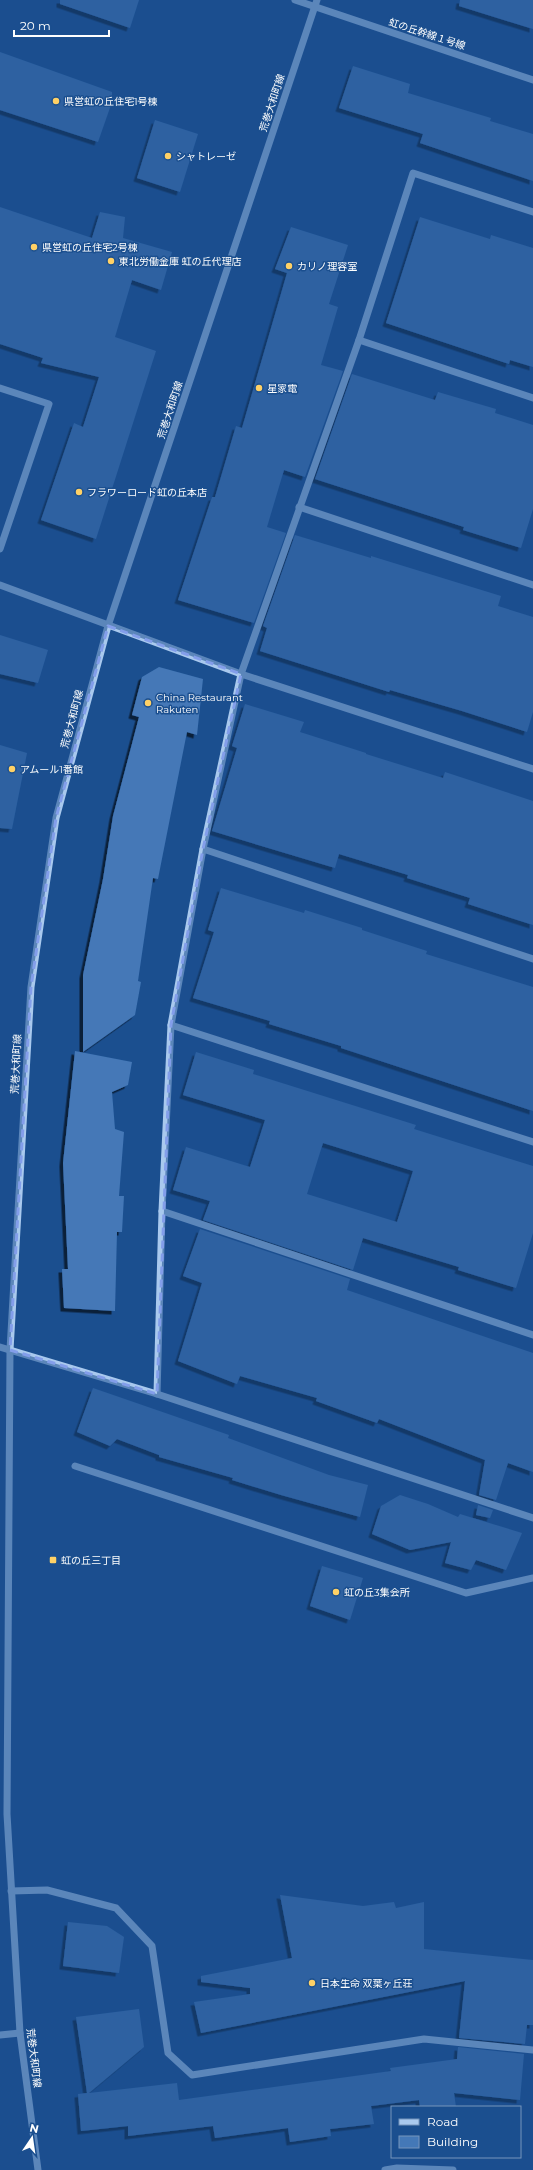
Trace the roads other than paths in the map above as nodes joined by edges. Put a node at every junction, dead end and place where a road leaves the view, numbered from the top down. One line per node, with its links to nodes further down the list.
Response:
1 (296, 0): 2 (street, 虹の丘幹線１号線)
2 (316, 3): 3 (street, 虹の丘幹線１号線); 12 (street, 荒巻大和町線)
3 (533, 80)
4 (533, 212): 5 (street)
5 (358, 340): 7 (street); 8 (street)
6 (0, 388): 9 (street)
7 (533, 398)
8 (299, 507): 11 (street); 13 (street)
9 (0, 550)
10 (0, 585): 12 (street)
11 (533, 585)
12 (108, 626): 13 (street); 22 (street, 荒巻大和町線)
13 (241, 674): 14 (street); 15 (street)
14 (533, 769)
15 (203, 849): 16 (street); 17 (street)
16 (533, 959)
17 (171, 1025): 18 (street); 19 (street)
18 (533, 1142)
19 (162, 1211): 20 (street); 23 (street)
20 (533, 1335)
21 (0, 1347): 22 (street)
22 (10, 1350): 23 (street); 27 (street, 荒巻大和町線)
23 (157, 1394): 25 (street)
24 (75, 1466): 26 (street)
25 (533, 1518)
26 (533, 1578)
27 (4, 1814): 28 (street, 荒巻大和町線)
28 (11, 1891): 29 (street, 荒巻大和町線); 31 (street)
29 (20, 2033): 30 (street); 32 (street, 荒巻大和町線)
30 (0, 2035)
31 (533, 2050)
32 (38, 2170)
33 (385, 2170): 34 (street)
34 (453, 2170)

